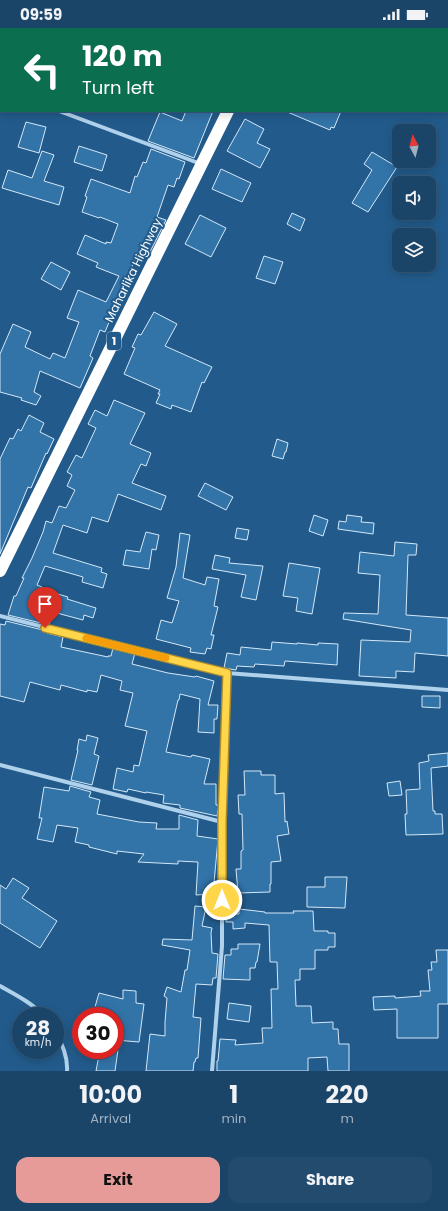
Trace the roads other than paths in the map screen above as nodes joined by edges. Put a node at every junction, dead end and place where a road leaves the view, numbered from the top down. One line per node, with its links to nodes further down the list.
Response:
1 (62, 112): 3 (street)
2 (227, 112): 3 (highway, Maharlika Highway / 1)
3 (201, 164): 4 (highway, Maharlika Highway / 1)
4 (0, 570)
5 (0, 616): 6 (street)
6 (227, 673): 7 (street); 9 (street)
7 (448, 690)
8 (0, 765): 9 (street)
9 (222, 822): 14 (street)
10 (0, 986): 11 (street)
11 (34, 1007)
12 (64, 1051): 13 (street)
13 (67, 1071)
14 (212, 1071)

